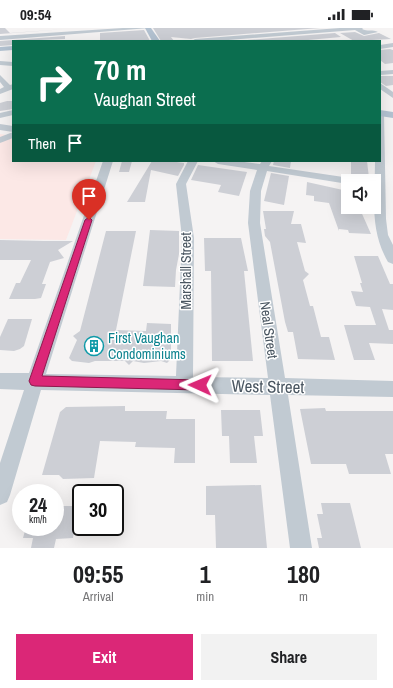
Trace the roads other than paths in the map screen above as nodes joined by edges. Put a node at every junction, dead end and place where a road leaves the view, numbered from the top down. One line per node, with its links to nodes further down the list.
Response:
1 (147, 28): 5 (street); 10 (main road)
2 (300, 28): 6 (street)
3 (356, 28): 4 (street); 6 (street); 7 (street)
4 (360, 28)
5 (98, 30): 9 (street)
6 (306, 32): 8 (street); 11 (street)
7 (375, 32)
8 (314, 37)
9 (0, 38)
10 (155, 40)
11 (208, 40)
12 (393, 45): 13 (street)
13 (381, 46)
14 (12, 48): 15 (main road)
15 (0, 49)
16 (0, 63): 17 (street)
17 (12, 64)
18 (393, 72): 19 (street)
19 (381, 73)
20 (0, 77): 21 (street)
21 (11, 86): 23 (street)
22 (381, 86): 24 (street)
23 (0, 92)
24 (393, 96)
25 (12, 112): 28 (street)
26 (381, 113): 27 (main road)
27 (393, 115)
28 (0, 116)
29 (0, 127): 30 (street)
30 (12, 129)
31 (12, 135): 32 (street)
32 (0, 140)
33 (108, 162): 43 (street)
34 (192, 162): 44 (street, Marshall Street)
35 (234, 162): 37 (street)
36 (381, 162): 38 (street)
37 (265, 164): 39 (street); 45 (street, Neal Street)
38 (381, 174)
39 (341, 179)
40 (380, 214): 41 (street)
41 (392, 254)
42 (0, 381): 43 (street, West Street)
43 (35, 381): 44 (street, West Street); 47 (street)
44 (184, 385): 45 (street, West Street)
45 (277, 387): 46 (street, West Street); 48 (street, Neal Street)
46 (393, 389)
47 (0, 495)
48 (301, 548)

